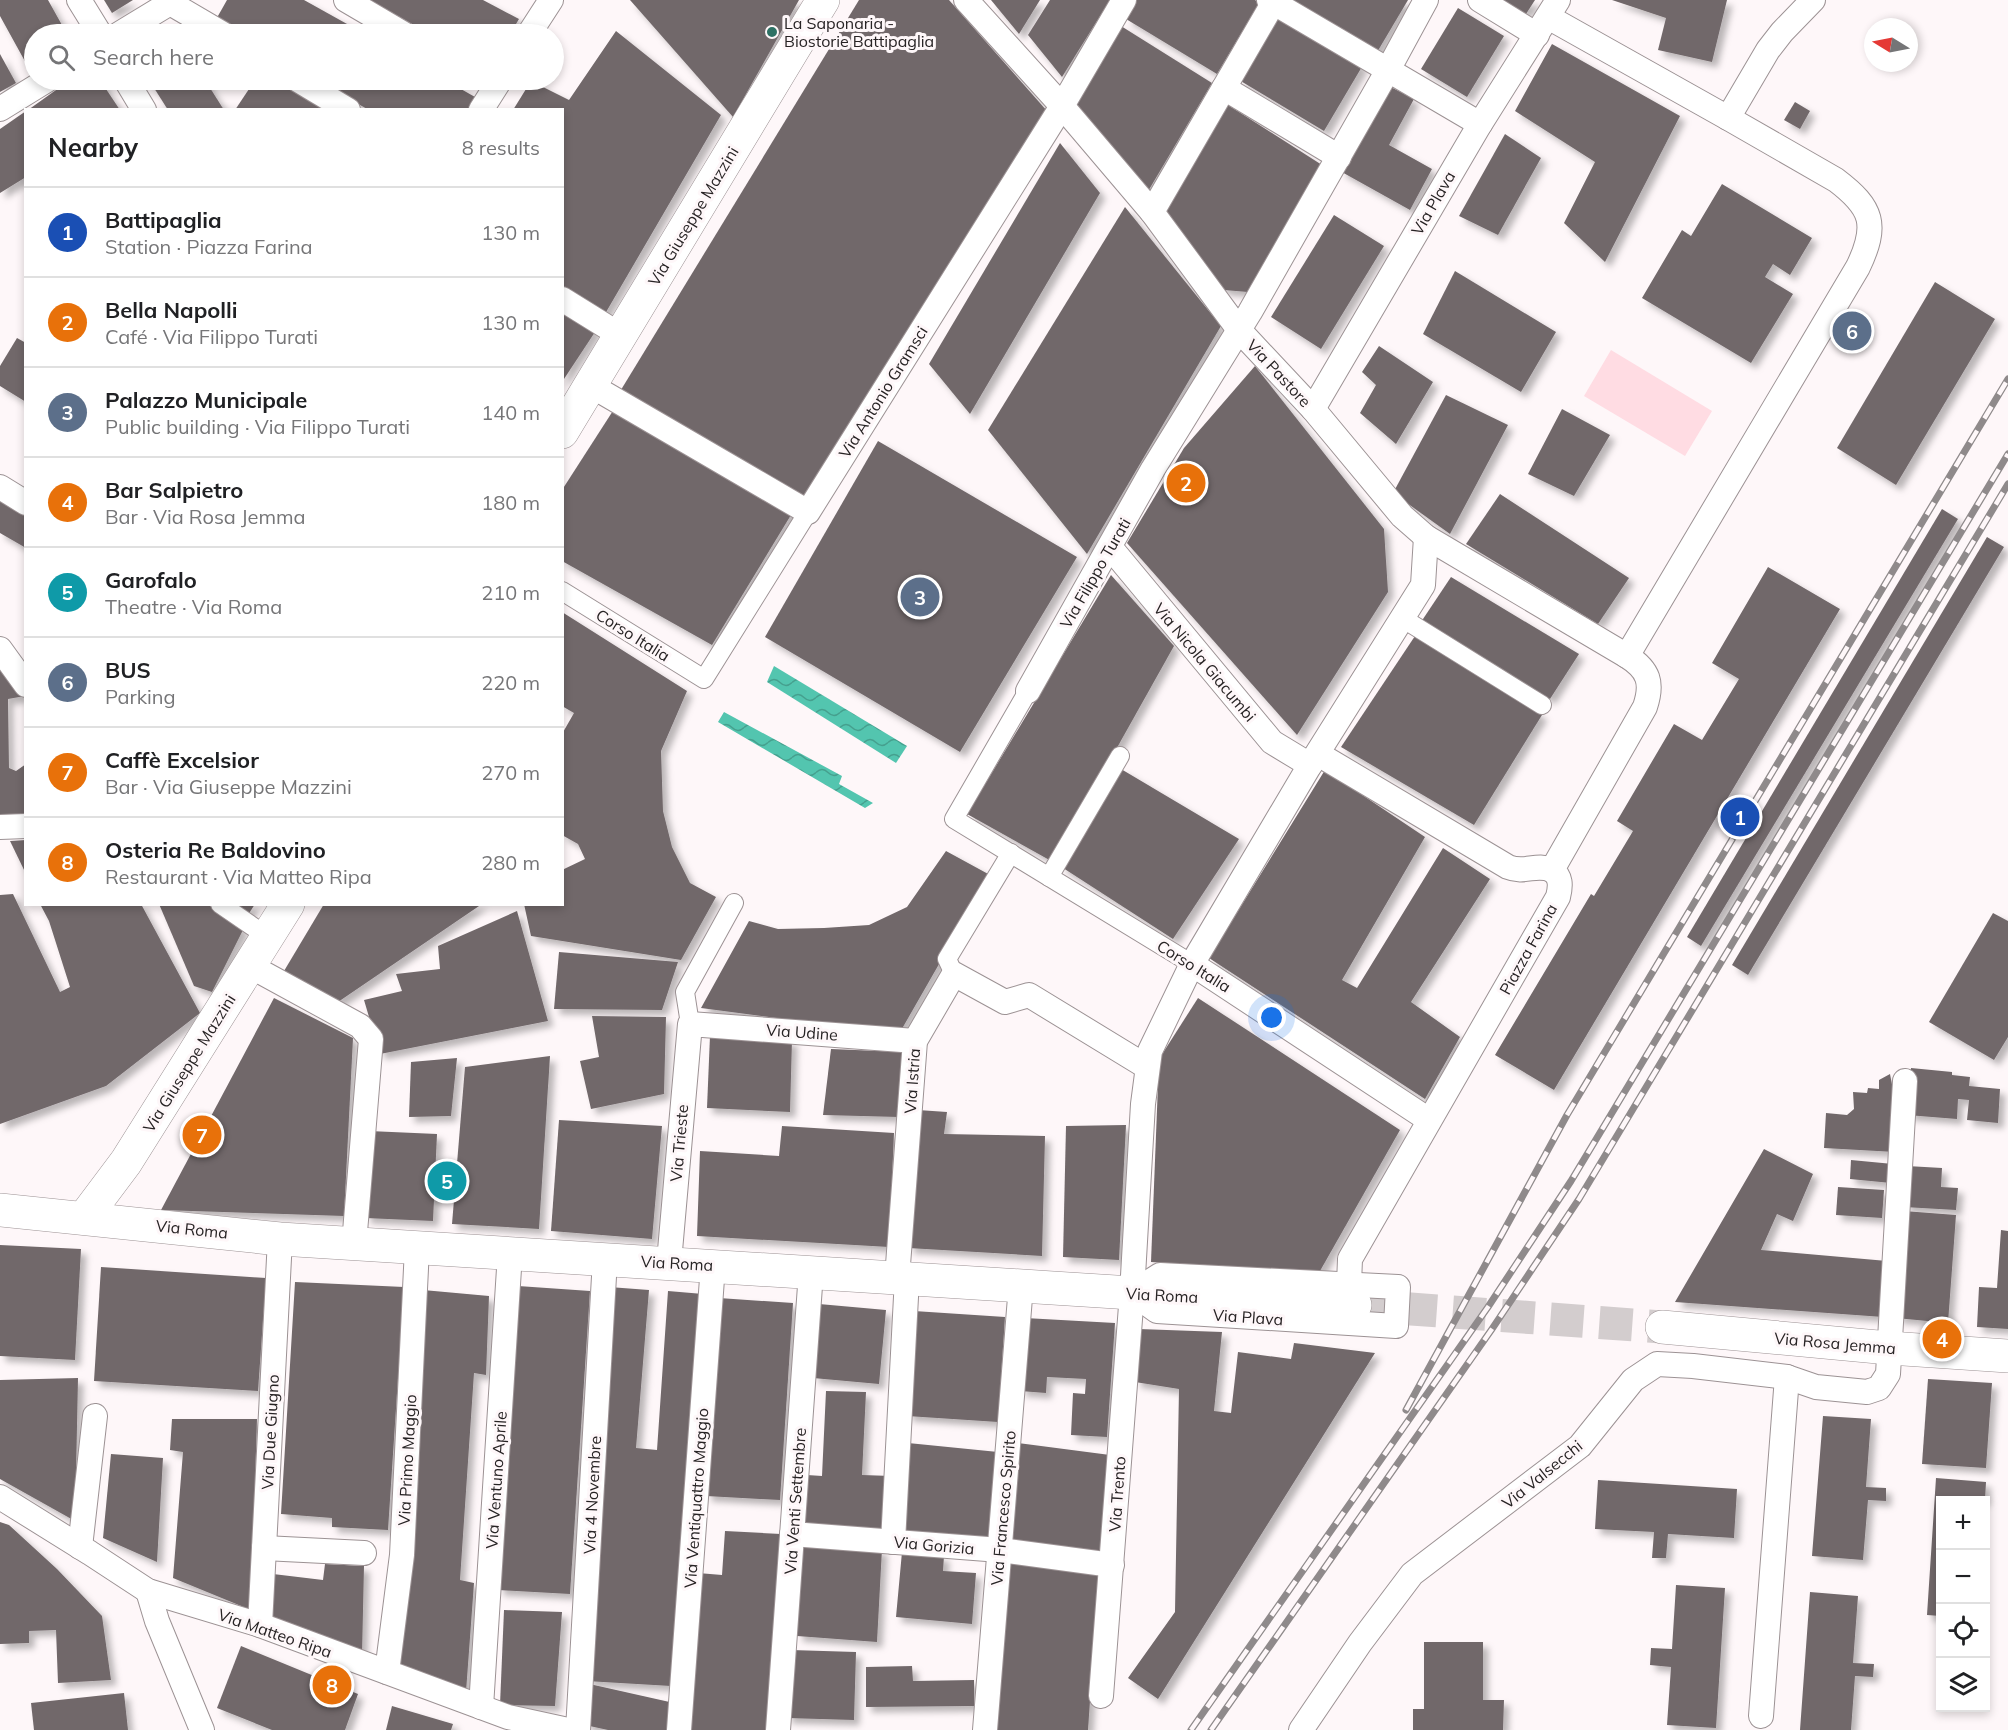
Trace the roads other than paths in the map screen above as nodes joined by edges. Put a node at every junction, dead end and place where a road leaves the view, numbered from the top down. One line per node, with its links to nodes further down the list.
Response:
1 (79, 0): 13 (street)
2 (346, 0): 16 (street)
3 (551, 0): 17 (street)
4 (823, 0): 35 (main road, Via Giuseppe Mazzini)
5 (1124, 0): 24 (street, Via Antonio Gramsci)
6 (1426, 0): 18 (street, Via Filippo Turati)
7 (1480, 0): 12 (street)
8 (1813, 0): 29 (street)
9 (172, 1): 14 (street); 15 (street)
10 (1272, 1): 18 (street); 19 (street)
11 (974, 3): 24 (street, Via Pastore)
12 (1547, 17): 29 (street); 30 (street, Via Plava)
13 (94, 24)
14 (135, 24)
15 (208, 24)
16 (387, 24)
17 (535, 24)
18 (1388, 70): 30 (street); 31 (street, Via Filippo Turati)
19 (1224, 88): 31 (street); 32 (street)
20 (31, 90): 28 (street)
21 (132, 90): 25 (street)
22 (315, 90): 26 (street)
23 (489, 90): 27 (street)
24 (1062, 106): 32 (street, Via Pastore); 41 (street, Via Antonio Gramsci)
25 (143, 108)
26 (345, 108)
27 (482, 108)
28 (0, 109)
29 (1728, 118): 47 (street)
30 (1480, 124): 37 (street, Via Plava)
31 (1339, 157): 34 (street, Via Filippo Turati)
32 (1152, 212): 34 (street, Via Pastore)
33 (564, 300): 35 (street)
34 (1239, 330): 37 (street, Via Pastore); 43 (street, Via Filippo Turati)
35 (620, 335): 36 (main road, Via Giuseppe Mazzini)
36 (590, 385): 38 (main road, Via Giuseppe Mazzini); 41 (street)
37 (1313, 409): 42 (street, Via Pastore)
38 (564, 429)
39 (0, 487): 40 (street)
40 (24, 502)
41 (808, 512): 48 (street, Via Antonio Gramsci)
42 (1426, 537): 45 (street); 47 (street, Via Pastore)
43 (1110, 547): 50 (street, Via Filippo Turati); 53 (street, Via Nicola Giacumbi)
44 (564, 592): 48 (street, Corso Italia)
45 (1402, 618): 51 (street); 53 (street)
46 (0, 648): 49 (street)
47 (1627, 656): 58 (street, Via Pastore)
48 (704, 679)
49 (24, 682)
50 (1028, 691): 54 (street, Via Filippo Turati)
51 (1542, 705)
52 (1120, 756): 59 (street)
53 (1314, 760): 58 (street, Via Nicola Giacumbi); 64 (street)
54 (954, 819): 57 (street, Corso Italia)
55 (24, 826): 56 (street)
56 (0, 827)
57 (1011, 854): 59 (street, Corso Italia); 66 (street)
58 (1551, 870): 71 (street, Piazza Farina)
59 (1049, 877): 64 (street, Corso Italia)
60 (734, 903): 67 (street)
61 (223, 906): 63 (street)
62 (287, 906): 63 (main road, Via Giuseppe Mazzini)
63 (268, 937): 65 (main road, Via Giuseppe Mazzini)
64 (1192, 964): 69 (street); 71 (street, Corso Italia)
65 (250, 966): 73 (main road, Via Giuseppe Mazzini); 75 (street)
66 (954, 974): 68 (street, Via Istria); 69 (street)
67 (690, 1024): 68 (street, Via Udine); 79 (street, Via Trieste)
68 (915, 1041): 82 (street, Via Istria)
69 (1147, 1067): 84 (street)
70 (1905, 1081): 87 (street, Via Valsecchi)
71 (1429, 1120): 85 (street)
72 (0, 1210): 73 (main road, Via Roma)
73 (84, 1218): 74 (main road, Via Roma)
74 (280, 1239): 75 (main road, Via Roma); 95 (street, Via Due Giugno)
75 (354, 1244): 76 (main road, Via Roma)
76 (417, 1248): 77 (main road, Via Roma); 101 (street, Via Primo Maggio)
77 (510, 1253): 78 (main road, Via Roma); 103 (street, Via Ventuno Aprile)
78 (605, 1259): 79 (main road, Via Roma); 107 (street, Via 4 Novembre)
79 (669, 1263): 80 (main road, Via Roma)
80 (713, 1265): 81 (main road, Via Roma); 108 (street, Via Ventiquattro Maggio)
81 (811, 1272): 82 (main road, Via Roma); 92 (street, Via Venti Settembre)
82 (902, 1278): 83 (main road, Via Roma); 93 (street, Via Istria)
83 (1021, 1285): 84 (main road, Via Roma); 96 (street, Via Francesco Spirito)
84 (1132, 1293): 85 (main road, Via Roma); 85 (street, Via Plava); 98 (street, Via Trento)
85 (1352, 1294)
86 (1662, 1327): 87 (main road, Via Rosa Jemma)
87 (1889, 1348): 88 (main road, Via Rosa Jemma); 89 (street, Via Valsecchi)
88 (2008, 1356)
89 (1787, 1377): 104 (street); 110 (street, Via Valsecchi)
90 (95, 1416): 94 (street)
91 (0, 1497): 94 (street, Via Matteo Ripa)
92 (792, 1534): 93 (street, Via Gorizia); 105 (street, Via Venti Settembre)
93 (893, 1542): 96 (street, Via Gorizia)
94 (80, 1547): 99 (street, Via Matteo Ripa)
95 (264, 1548): 97 (street); 100 (street, Via Due Giugno)
96 (1000, 1550): 98 (street, Via Gorizia); 109 (street, Via Francesco Spirito)
97 (364, 1553)
98 (1112, 1564): 102 (street, Via Trento)
99 (148, 1591): 100 (street, Via Matteo Ripa); 106 (street)
100 (260, 1625): 101 (street, Via Matteo Ripa)
101 (387, 1672): 103 (street, Via Matteo Ripa)
102 (1101, 1696)
103 (481, 1707): 107 (street, Via Matteo Ripa)
104 (1761, 1716)
105 (778, 1727)
106 (202, 1730)
107 (567, 1730)
108 (680, 1730)
109 (985, 1730)
110 (1301, 1730)

